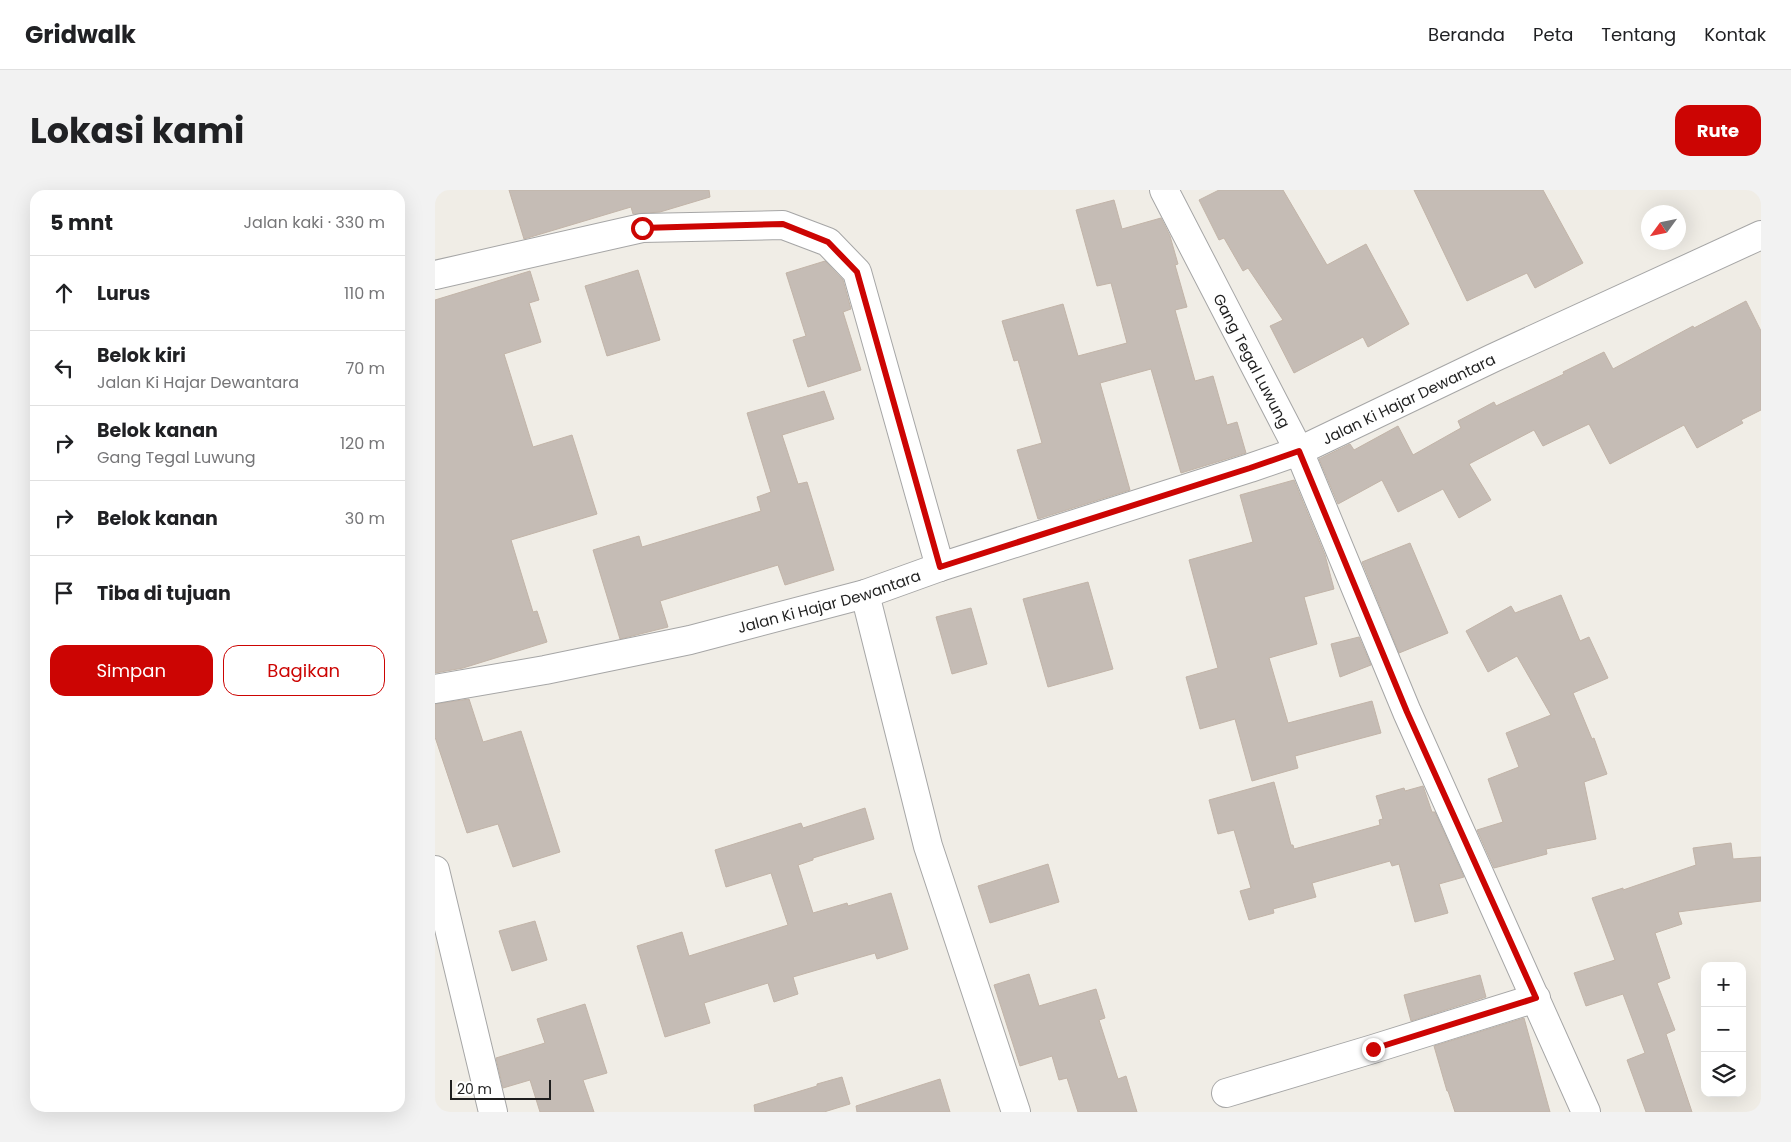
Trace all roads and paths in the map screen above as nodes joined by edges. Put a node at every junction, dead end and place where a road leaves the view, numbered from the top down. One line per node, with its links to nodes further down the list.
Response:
1 (1165, 190): 4 (street, Gang Tegal Luwung)
2 (1761, 235): 4 (street, Jalan Ki Hajar Dewantara)
3 (435, 276): 5 (street)
4 (1299, 451): 5 (street, Jalan Ki Hajar Dewantara); 10 (street, Gang Tegal Luwung)
5 (940, 567): 6 (street, Jalan Ki Hajar Dewantara)
6 (865, 594): 7 (street, Jalan Ki Hajar Dewantara); 13 (street)
7 (435, 688)
8 (435, 870): 9 (street)
9 (442, 925): 12 (street)
10 (1536, 998): 11 (street); 14 (street, Gang Tegal Luwung)
11 (1226, 1093)
12 (493, 1112)
13 (1016, 1112)
14 (1585, 1112)

